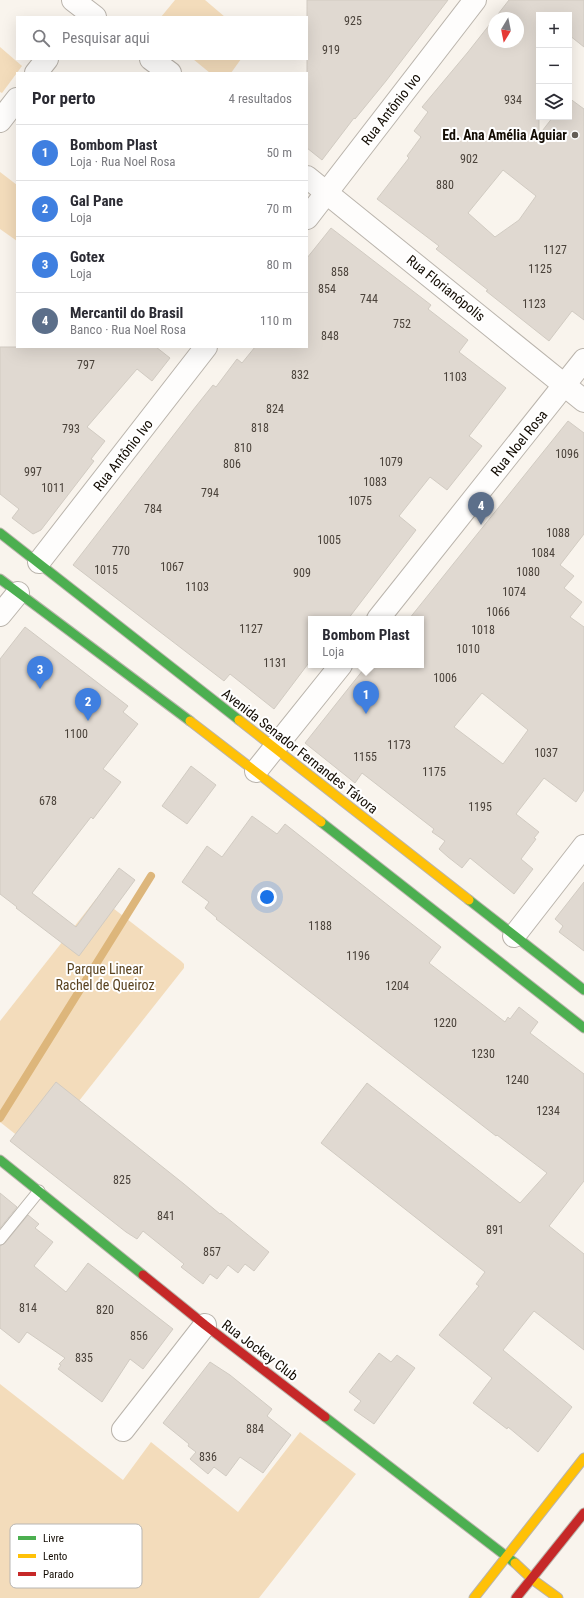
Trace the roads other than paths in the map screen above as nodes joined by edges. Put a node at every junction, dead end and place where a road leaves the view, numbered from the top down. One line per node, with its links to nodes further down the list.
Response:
1 (475, 0): 9 (street, Rua Antônio Ivo)
2 (46, 60): 4 (street)
3 (152, 60): 5 (street)
4 (37, 72)
5 (169, 72)
6 (16, 100): 7 (street)
7 (0, 121)
8 (308, 178): 9 (street, Rua Florianópolis)
9 (327, 192): 10 (street, Rua Antônio Ivo); 13 (street, Rua Florianópolis)
10 (308, 217)
11 (205, 348): 16 (street, Rua Antônio Ivo)
12 (584, 360): 13 (street, Rua Noel Rosa)
13 (564, 385): 14 (street, Rua Florianópolis); 20 (street, Rua Noel Rosa)
14 (584, 400)
15 (0, 533): 16 (main road, Avenida Senador Fernandes Távora)
16 (39, 562): 22 (main road, Avenida Senador Fernandes Távora)
17 (0, 579): 18 (main road)
18 (18, 593): 19 (street); 23 (main road)
19 (0, 615)
20 (380, 616)
21 (339, 668): 22 (street)
22 (274, 749): 23 (street); 25 (main road, Avenida Senador Fernandes Távora)
23 (256, 771): 27 (main road)
24 (584, 846): 25 (street)
25 (514, 936): 26 (main road, Avenida Senador Fernandes Távora)
26 (584, 990)
27 (584, 1028)
28 (0, 1160): 29 (main road, Rua Jockey Club)
29 (39, 1191): 30 (lane); 31 (main road, Rua Jockey Club)
30 (0, 1239)
31 (205, 1325): 32 (street); 35 (main road, Rua Jockey Club)
32 (123, 1430)
33 (584, 1458): 35 (main road)
34 (584, 1513): 36 (main road)
35 (508, 1556): 36 (main road, Rua Jockey Club); 37 (main road)
36 (532, 1579): 38 (main road); 39 (main road, Rua Jockey Club)
37 (474, 1598)
38 (516, 1598)
39 (558, 1598)

